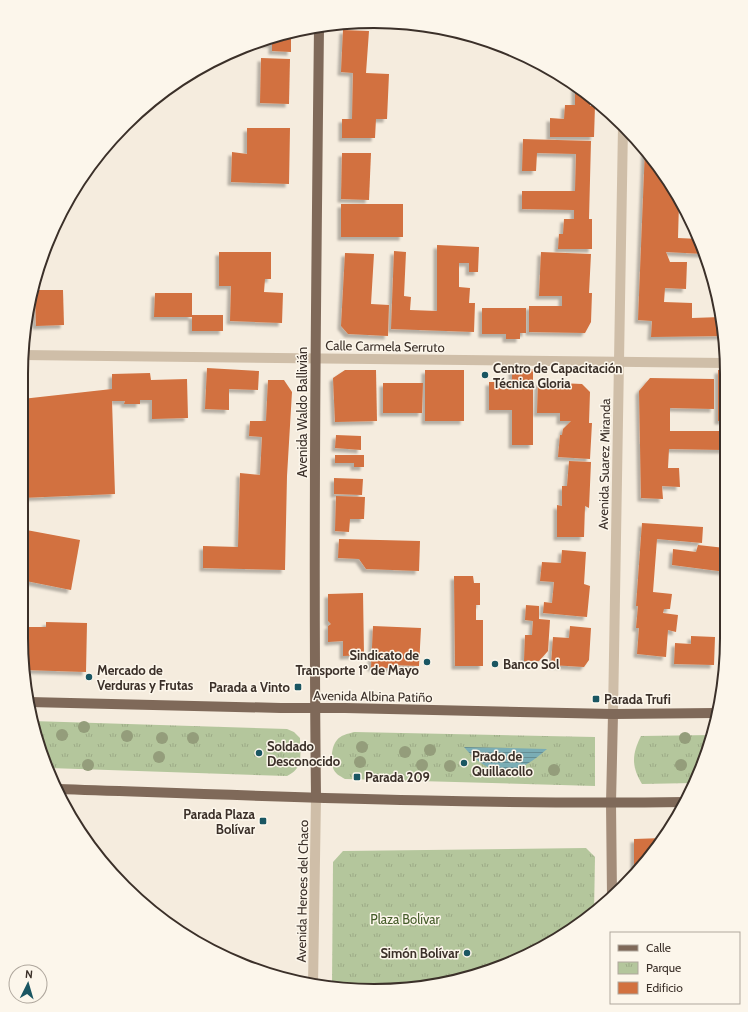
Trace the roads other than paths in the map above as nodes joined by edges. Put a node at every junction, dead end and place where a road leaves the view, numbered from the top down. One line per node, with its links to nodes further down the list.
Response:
1 (319, 33): 4 (main road, Avenida Waldo Ballivián)
2 (623, 133): 5 (street, Avenida Suarez Miranda)
3 (29, 355): 4 (street, Calle Carmela Serruto)
4 (315, 358): 5 (street, Calle Carmela Serruto); 8 (main road, Avenida Waldo Ballivián)
5 (619, 362): 6 (street, Calle Carmela Serruto); 10 (street, Avenida Suarez Miranda)
6 (720, 363)
7 (34, 702): 8 (main road, Avenida Albina Patiño)
8 (315, 708): 10 (main road, Avenida Albina Patiño); 12 (main road, Avenida Waldo Ballivián)
9 (711, 713): 10 (main road, Avenida Albina Patiño)
10 (613, 714): 14 (main road, Avenida Suarez Miranda)
11 (63, 789): 12 (main road)
12 (316, 797): 14 (main road); 16 (street, Avenida Heroes del Chaco)
13 (678, 802): 14 (main road)
14 (611, 803): 15 (main road, Avenida Suarez Miranda)
15 (612, 889)
16 (313, 978)

